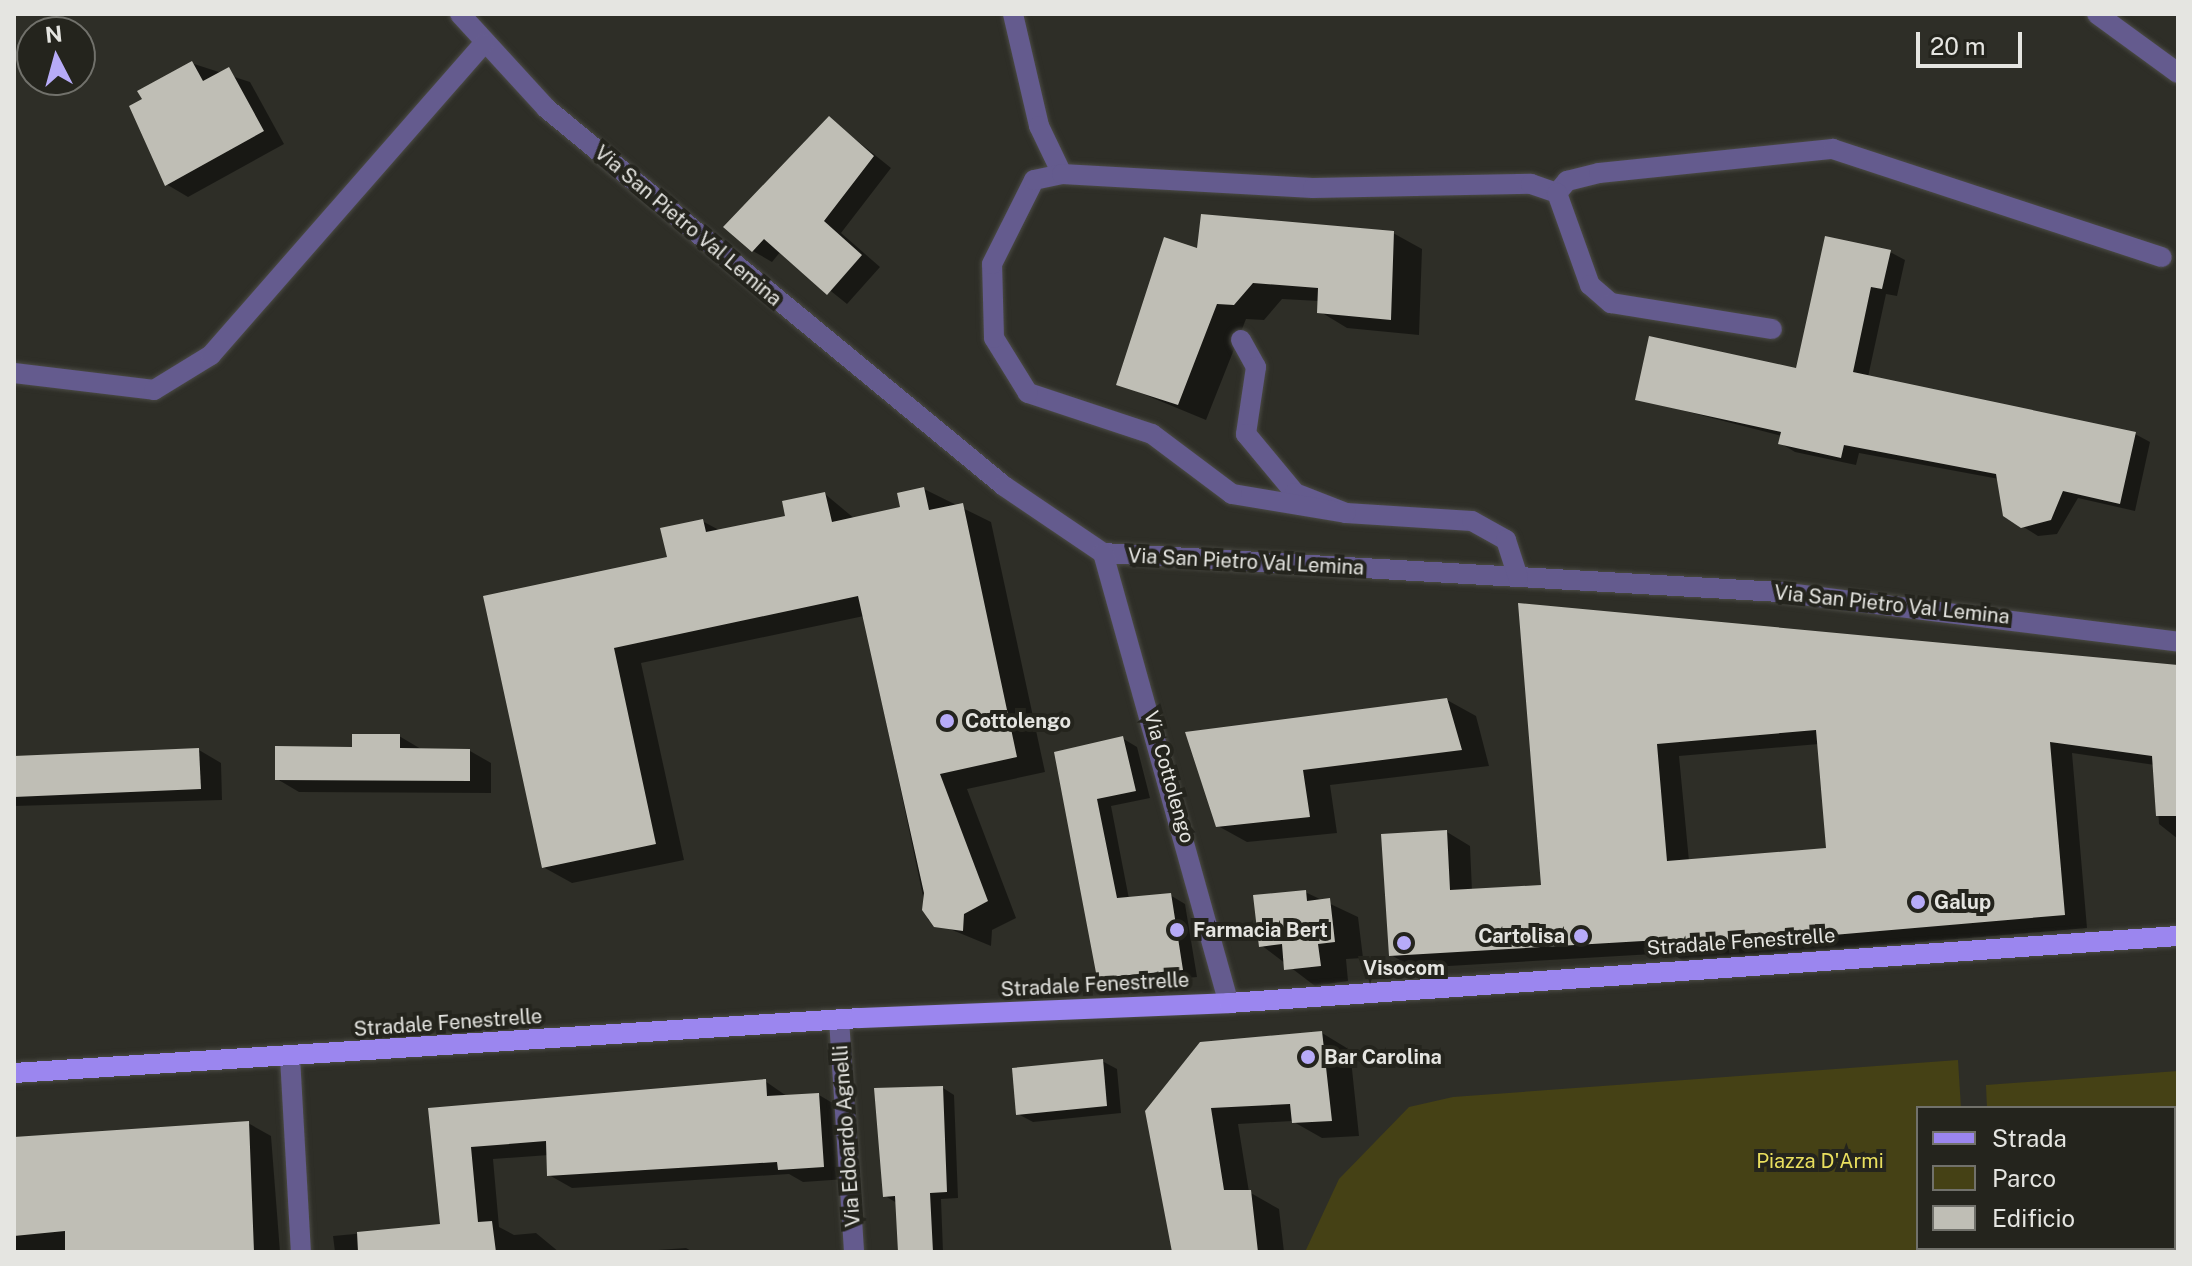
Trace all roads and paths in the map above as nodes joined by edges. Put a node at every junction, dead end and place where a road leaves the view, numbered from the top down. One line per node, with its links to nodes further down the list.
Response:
1 (460, 14): 4 (street, Via San Pietro Val Lemina)
2 (1013, 14): 6 (street)
3 (2097, 14): 5 (street)
4 (483, 44): 11 (street); 13 (street, Via San Pietro Val Lemina)
5 (2178, 73)
6 (1062, 174): 7 (street); 12 (street)
7 (1557, 193): 8 (street); 9 (street)
8 (2162, 257)
9 (1772, 329)
10 (1241, 340): 12 (street)
11 (14, 373)
12 (1346, 513): 14 (street)
13 (1103, 553): 14 (street, Via San Pietro Val Lemina); 17 (street, Via Cottolengo)
14 (1518, 577): 15 (street, Via San Pietro Val Lemina)
15 (2178, 642)
16 (2178, 936): 17 (main road, Stradale Fenestrelle)
17 (1229, 1003): 18 (main road, Stradale Fenestrelle)
18 (839, 1019): 19 (main road, Stradale Fenestrelle); 22 (street, Via Edoardo Agnelli)
19 (290, 1057): 20 (main road, Stradale Fenestrelle); 21 (street)
20 (14, 1073)
21 (301, 1252)
22 (854, 1252)

